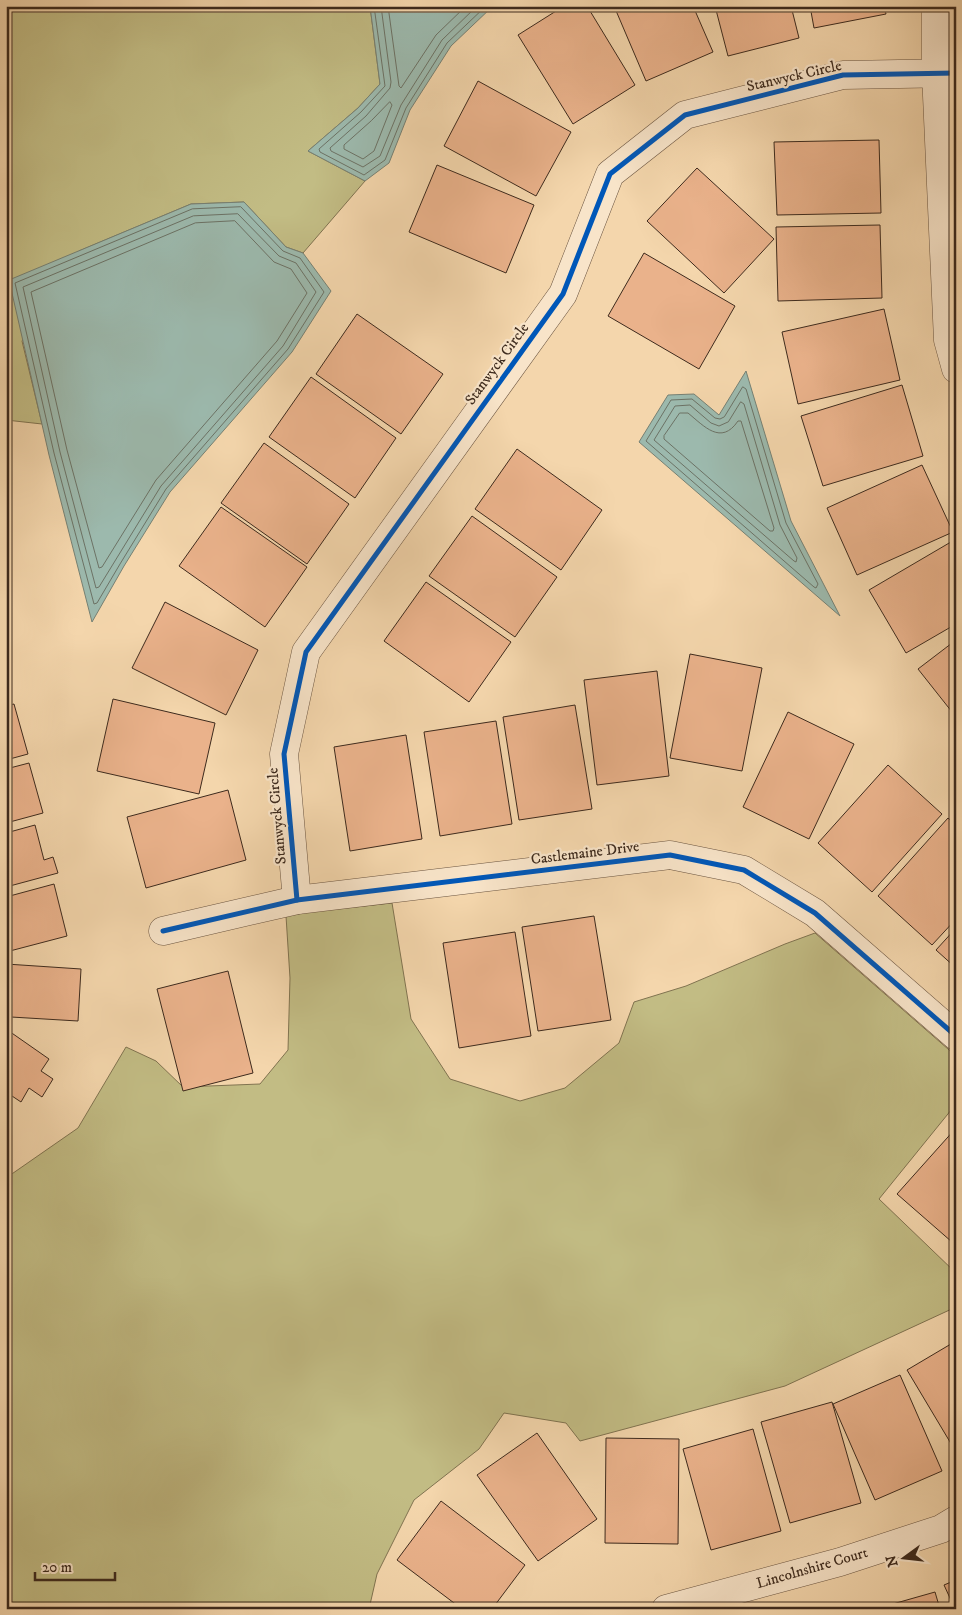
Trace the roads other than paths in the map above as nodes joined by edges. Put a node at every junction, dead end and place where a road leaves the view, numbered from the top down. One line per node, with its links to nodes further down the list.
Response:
1 (936, 6): 2 (street)
2 (946, 73): 3 (street); 4 (street, Stanwyck Circle)
3 (956, 369)
4 (297, 900): 5 (street, Castlemaine Drive); 6 (street, Castlemaine Drive)
5 (163, 931)
6 (956, 1036)
7 (956, 1520): 8 (street, Lincolnshire Court)
8 (666, 1609)

